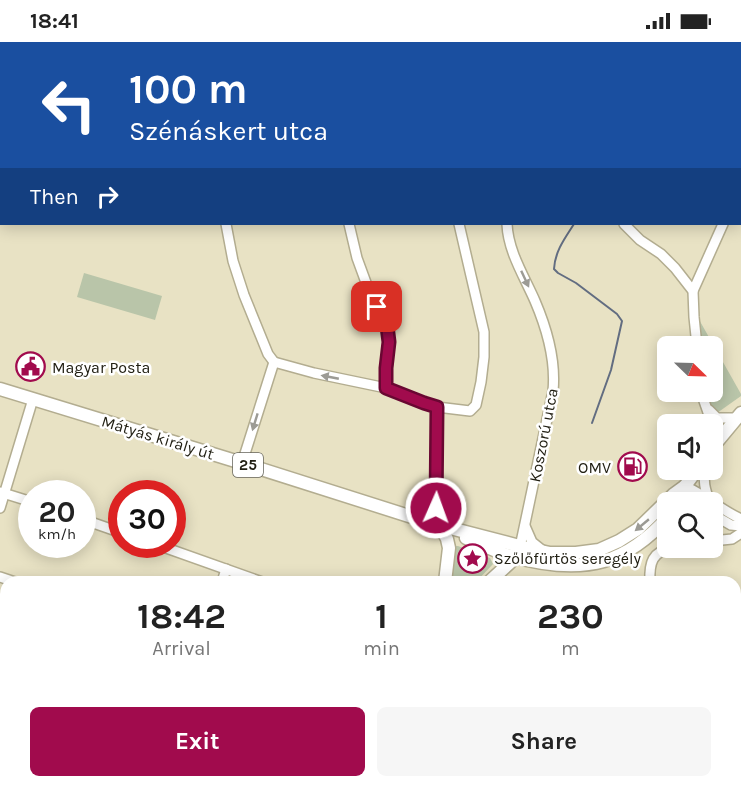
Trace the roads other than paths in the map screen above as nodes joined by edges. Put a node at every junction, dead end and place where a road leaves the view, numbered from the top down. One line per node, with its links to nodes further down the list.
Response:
1 (226, 225): 9 (street)
2 (349, 225): 10 (street)
3 (459, 225): 14 (street)
4 (507, 225): 32 (street, Koszorú utca, one-way to 32)
5 (626, 225): 7 (street)
6 (723, 225): 7 (street)
7 (693, 291): 8 (street)
8 (696, 336)
9 (274, 362): 10 (street, one-way to 9); 19 (street, one-way to 19)
10 (386, 388): 14 (street)
11 (0, 389): 12 (main road, Mátyás király út / 25)
12 (33, 399): 19 (main road, Mátyás király út / 25); 22 (street)
13 (705, 402): 15 (street)
14 (437, 407): 31 (street)
15 (707, 408): 16 (street); 17 (street)
16 (709, 414)
17 (739, 415): 18 (main road)
18 (723, 435)
19 (242, 463): 31 (main road, Mátyás király út / 25)
20 (690, 480): 21 (main road, 25)
21 (685, 486): 23 (main road, 25); 24 (street); 25 (street); 40 (main road, Mátyás király út / 25, one-way to 40)
22 (2, 492): 26 (street); 27 (street)
23 (682, 492)
24 (689, 492)
25 (699, 492)
26 (18, 497)
27 (0, 508)
28 (723, 510): 30 (street)
29 (723, 518): 30 (street)
30 (739, 523): 35 (street)
31 (441, 526): 36 (main road, Mátyás király út / 25); 38 (main road); 39 (main road, Mátyás király út / 25)
32 (525, 526): 39 (street, Koszorú utca); 40 (street)
33 (657, 528): 39 (main road, Mátyás király út / 25)
34 (741, 533): 37 (street)
35 (723, 535)
36 (464, 537): 38 (main road); 39 (main road, Mátyás király út / 25)
37 (723, 540)
38 (449, 548): 46 (main road)
39 (518, 552): 40 (main road, Mátyás király út / 25); 47 (main road)
40 (544, 552)
41 (657, 554): 48 (street)
42 (186, 555): 43 (street)
43 (226, 569): 44 (street); 45 (street)
44 (224, 576)
45 (245, 576)
46 (446, 576)
47 (495, 576)
48 (650, 576)

